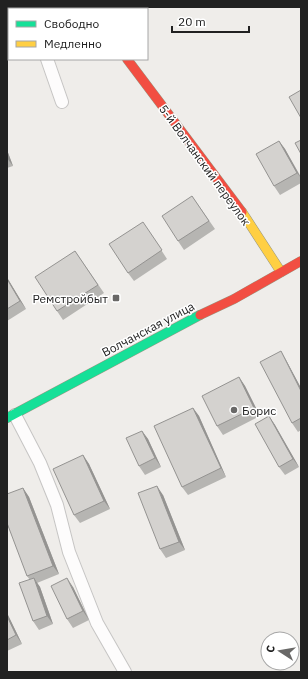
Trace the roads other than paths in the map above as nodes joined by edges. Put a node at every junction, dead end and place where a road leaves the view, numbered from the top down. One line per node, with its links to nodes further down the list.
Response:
1 (47, 60): 3 (lane)
2 (128, 60): 5 (main road, 5-й Волчанский переулок)
3 (62, 102)
4 (301, 261): 5 (main road, Волчанская улица)
5 (281, 272): 6 (main road, Волчанская улица)
6 (11, 417): 7 (lane)
7 (125, 672)

